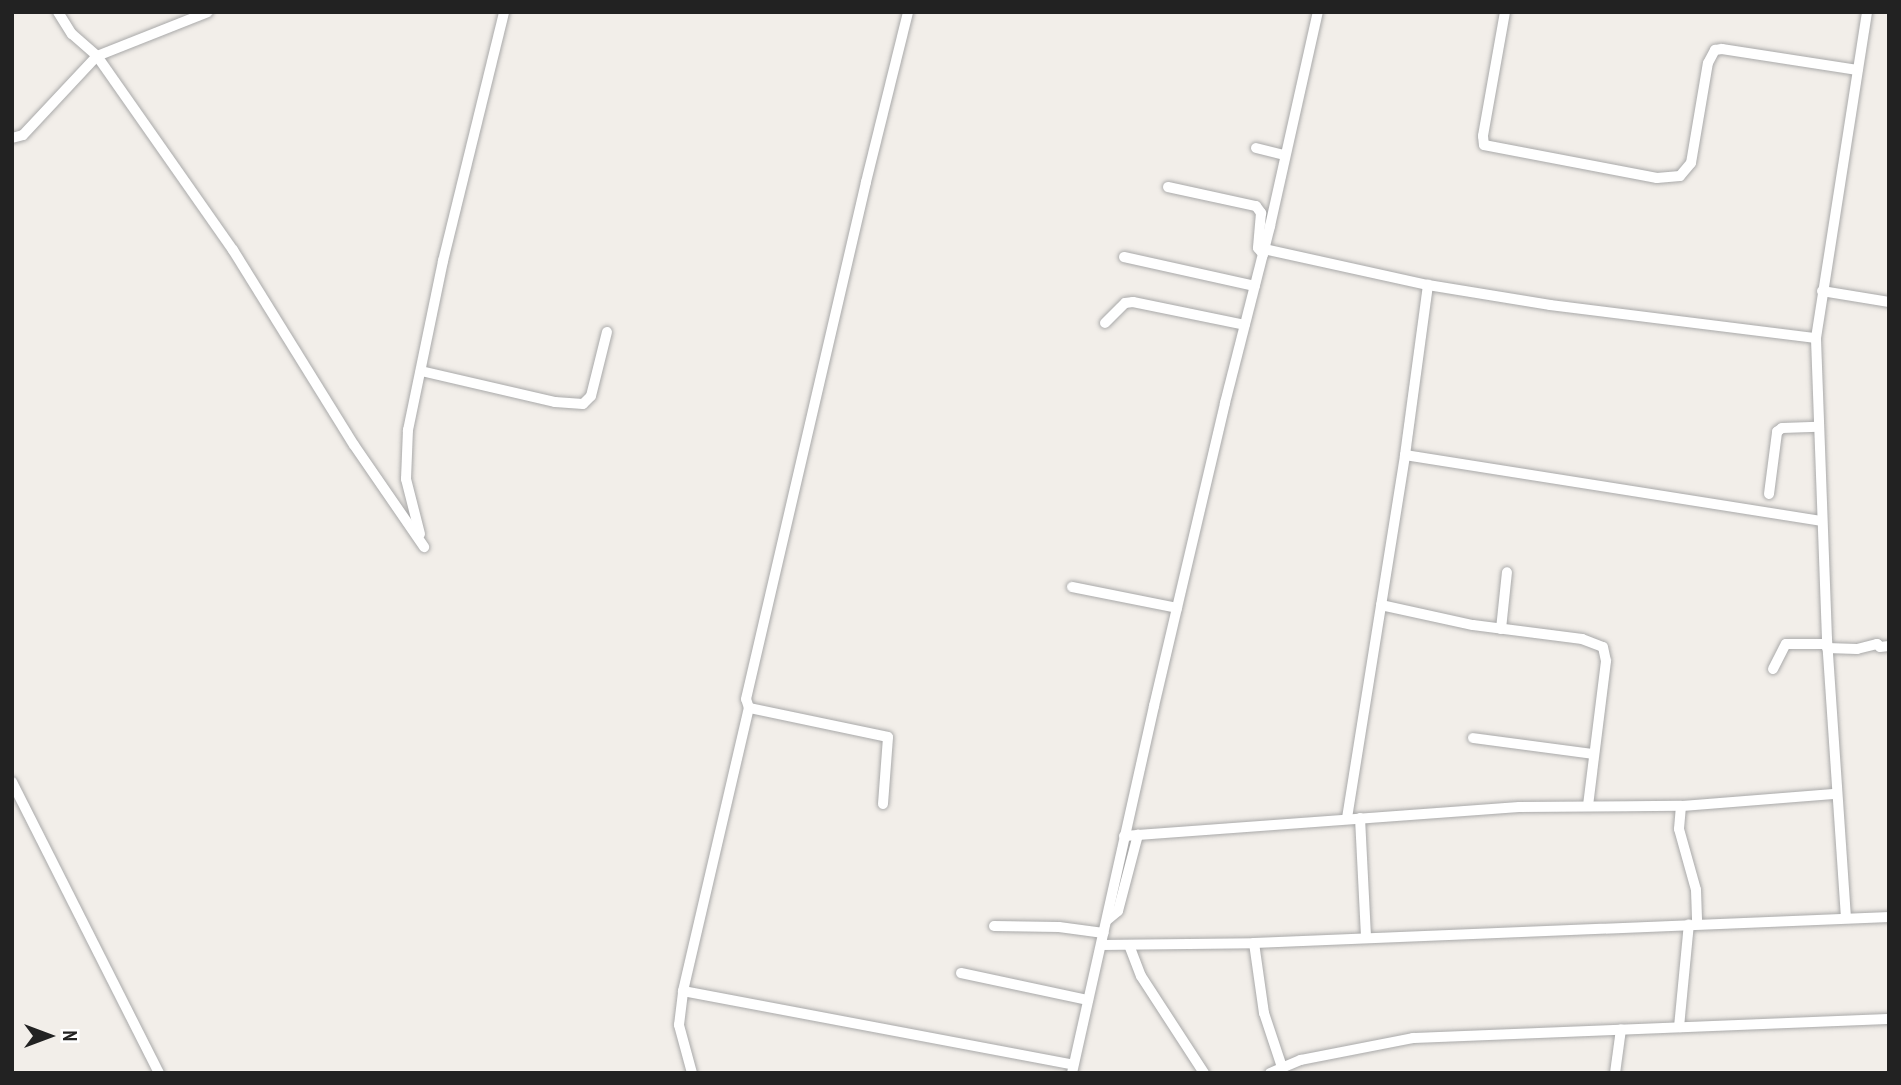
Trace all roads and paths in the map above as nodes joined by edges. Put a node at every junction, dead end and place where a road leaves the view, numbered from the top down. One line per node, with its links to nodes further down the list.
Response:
1 (58, 12): 8 (street)
2 (208, 12): 8 (street)
3 (504, 12): 24 (street)
4 (908, 12): 37 (street)
5 (1318, 12): 12 (street)
6 (1505, 12): 9 (street)
7 (1867, 12): 9 (street)
8 (97, 57): 10 (street); 24 (street)
9 (1857, 70): 18 (street)
10 (12, 138)
11 (1256, 148): 12 (street)
12 (1285, 155): 14 (street)
13 (1168, 187): 14 (street)
14 (1264, 252): 16 (street); 17 (street)
15 (1124, 257): 17 (street)
16 (1429, 285): 23 (street); 26 (street)
17 (1255, 286): 21 (street)
18 (1822, 291): 19 (street); 23 (street)
19 (1889, 302)
20 (1105, 323): 21 (street)
21 (1245, 325): 32 (street)
22 (607, 332): 24 (street)
23 (1816, 338): 25 (street)
24 (421, 371)
25 (1818, 427): 27 (street); 28 (street)
26 (1405, 456): 28 (street); 31 (street)
27 (1769, 494)
28 (1821, 521): 34 (street)
29 (1507, 572): 33 (street)
30 (1072, 587): 32 (street)
31 (1381, 604): 33 (street); 46 (street)
32 (1177, 608): 48 (street)
33 (1502, 629): 39 (street)
34 (1827, 646): 35 (street); 36 (street); 41 (street)
35 (1889, 646)
36 (1773, 669)
37 (749, 708): 42 (street); 60 (street)
38 (1473, 738): 39 (street)
39 (1593, 754): 43 (street)
40 (12, 782): 67 (street)
41 (1835, 794): 44 (street); 50 (street)
42 (883, 804)
43 (1588, 806): 44 (street); 45 (street)
44 (1681, 806): 52 (street)
45 (1360, 817): 46 (street); 55 (street)
46 (1347, 818): 47 (street)
47 (1138, 835): 48 (street); 51 (street)
48 (1124, 836): 51 (street)
49 (1889, 917): 50 (street)
50 (1846, 918): 52 (street)
51 (1107, 920): 54 (street)
52 (1693, 924): 55 (street); 63 (street)
53 (994, 926): 54 (street)
54 (1104, 933): 57 (street)
55 (1366, 938): 56 (street)
56 (1254, 943): 58 (street); 65 (street)
57 (1101, 945): 58 (street); 61 (street)
58 (1129, 945): 69 (street)
59 (961, 973): 61 (street)
60 (683, 991): 66 (street); 68 (street)
61 (1088, 1000): 66 (street)
62 (1889, 1019): 63 (street)
63 (1679, 1027): 64 (street)
64 (1621, 1029): 65 (street); 71 (street)
65 (1282, 1067): 70 (street)
66 (1072, 1069)
67 (159, 1073)
68 (692, 1073)
69 (1204, 1073)
70 (1270, 1073)
71 (1615, 1073)

